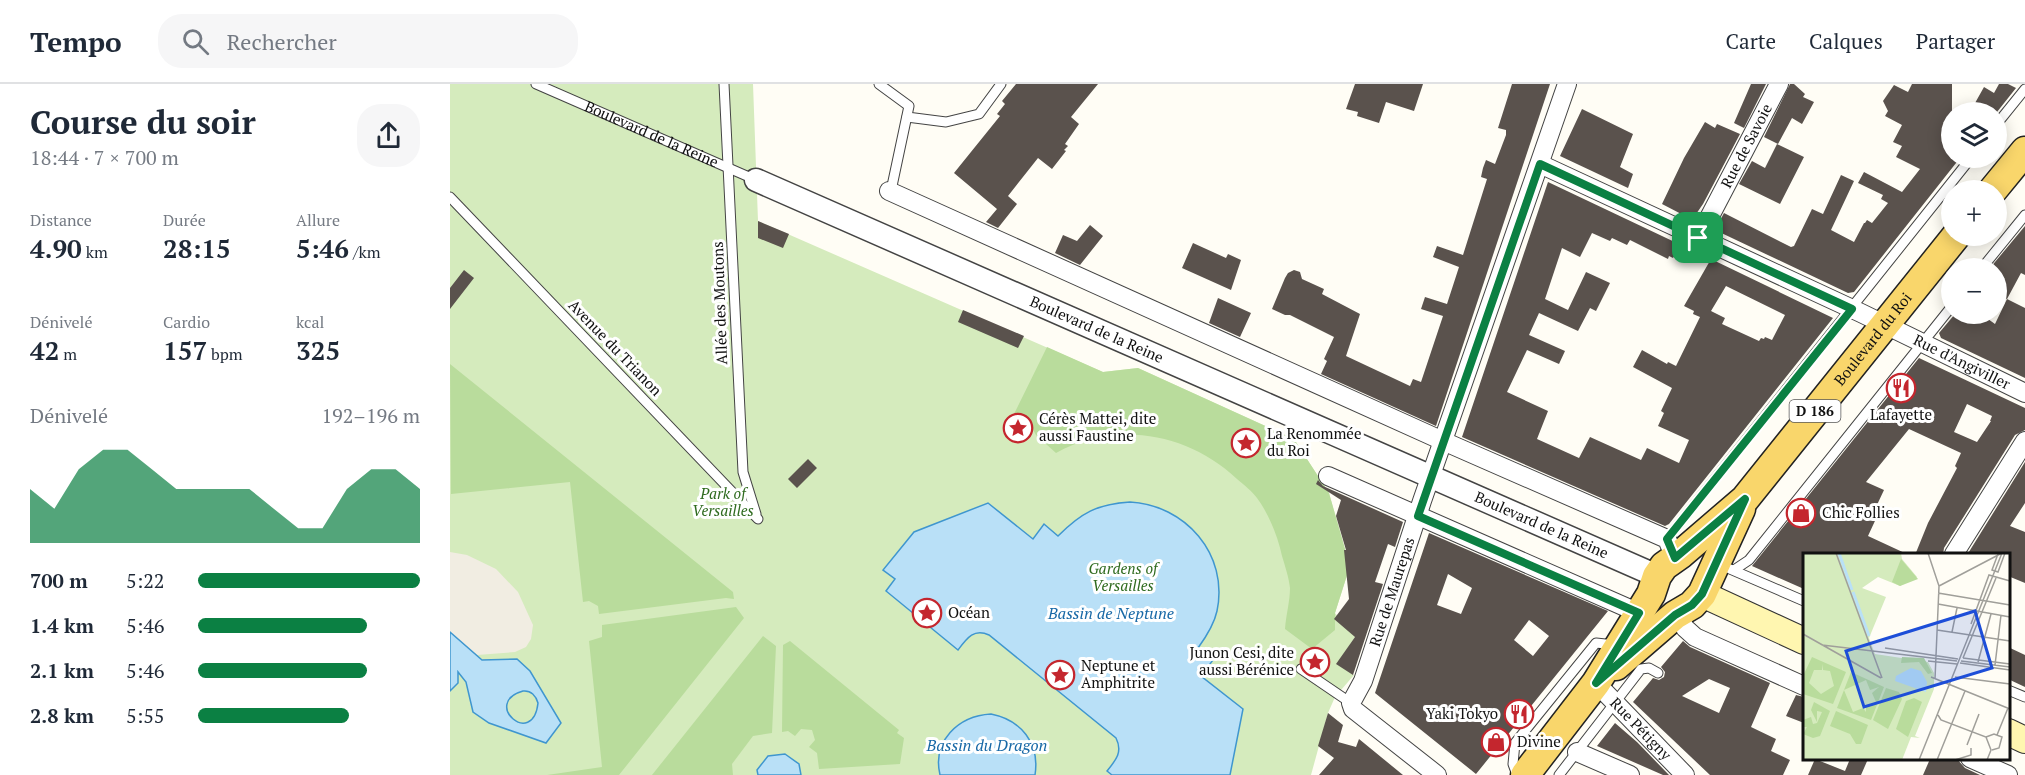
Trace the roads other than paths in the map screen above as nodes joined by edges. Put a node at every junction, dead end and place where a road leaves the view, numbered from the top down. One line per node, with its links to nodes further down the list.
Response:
1 (536, 84): 13 (lane, Boulevard de la Reine)
2 (724, 84): 13 (lane, Allée des Moutons)
3 (879, 84): 9 (lane)
4 (1001, 84): 9 (lane)
5 (1567, 84): 11 (street, Rue de Maurepas)
6 (1779, 84): 19 (street, Rue de Savoie)
7 (2025, 89): 8 (lane)
8 (2007, 111)
9 (907, 117): 16 (lane)
10 (2025, 151): 15 (main road)
11 (1540, 164): 19 (street, Rue d'Angiviller); 27 (street, Rue de Maurepas)
12 (1963, 168): 22 (lane)
13 (730, 169): 14 (lane, Boulevard de la Reine); 33 (lane, Allée des Moutons)
14 (756, 180): 30 (street, Boulevard de la Reine)
15 (2001, 180)
16 (890, 188): 27 (street)
17 (450, 197): 33 (lane, Avenue du Trianon)
18 (2025, 214): 21 (lane)
19 (1698, 238): 22 (street, Rue d'Angiviller)
20 (1948, 246): 24 (main road, Boulevard du Roi / D 186)
21 (1990, 258)
22 (1852, 309): 24 (street, Rue d'Angiviller); 35 (lane)
23 (1941, 320): 25 (lane)
24 (1885, 324): 25 (street, Rue d'Angiviller); 31 (main road, Boulevard du Roi / D 186)
25 (1922, 343): 26 (street, Rue d'Angiviller); 36 (lane)
26 (2025, 393)
27 (1443, 441): 30 (street, Rue de Maurepas); 35 (street)
28 (2025, 441): 34 (street)
29 (1328, 476): 32 (street)
30 (1431, 478): 32 (street, Rue de Maurepas); 35 (street, Boulevard de la Reine)
31 (1745, 499): 35 (main road, Boulevard du Roi / D 186); 36 (main road, Boulevard du Roi / D 186)
32 (1418, 516): 35 (street); 47 (street, Rue de Maurepas)
33 (758, 519)
34 (1955, 553)
35 (1662, 572): 36 (main road, Boulevard de la Reine); 38 (main road, Boulevard de la Reine); 40 (main road, D 186)
36 (1715, 576): 37 (lane); 38 (main road, Boulevard du Roi); 39 (main road, Boulevard de la Reine)
37 (1803, 601)
38 (1677, 614): 43 (street, Boulevard de la Reine); 45 (main road, D 186)
39 (1803, 640)
40 (1619, 645): 45 (main road, D 186); 53 (lane)
41 (1301, 669): 47 (lane)
42 (1658, 673): 45 (lane)
43 (1803, 684)
44 (2010, 691): 46 (lane)
45 (1606, 693): 50 (lane); 54 (main road, D 186); 57 (street, Rue Pétigny)
46 (2025, 697)
47 (1351, 703): 52 (street)
48 (2010, 733): 49 (main road)
49 (2025, 740)
50 (1578, 752): 55 (lane); 56 (street)
51 (1972, 760): 58 (street)
52 (1437, 775)
53 (1517, 775)
54 (1525, 775)
55 (1559, 775)
56 (1630, 775)
57 (1685, 775)
58 (2008, 775)

